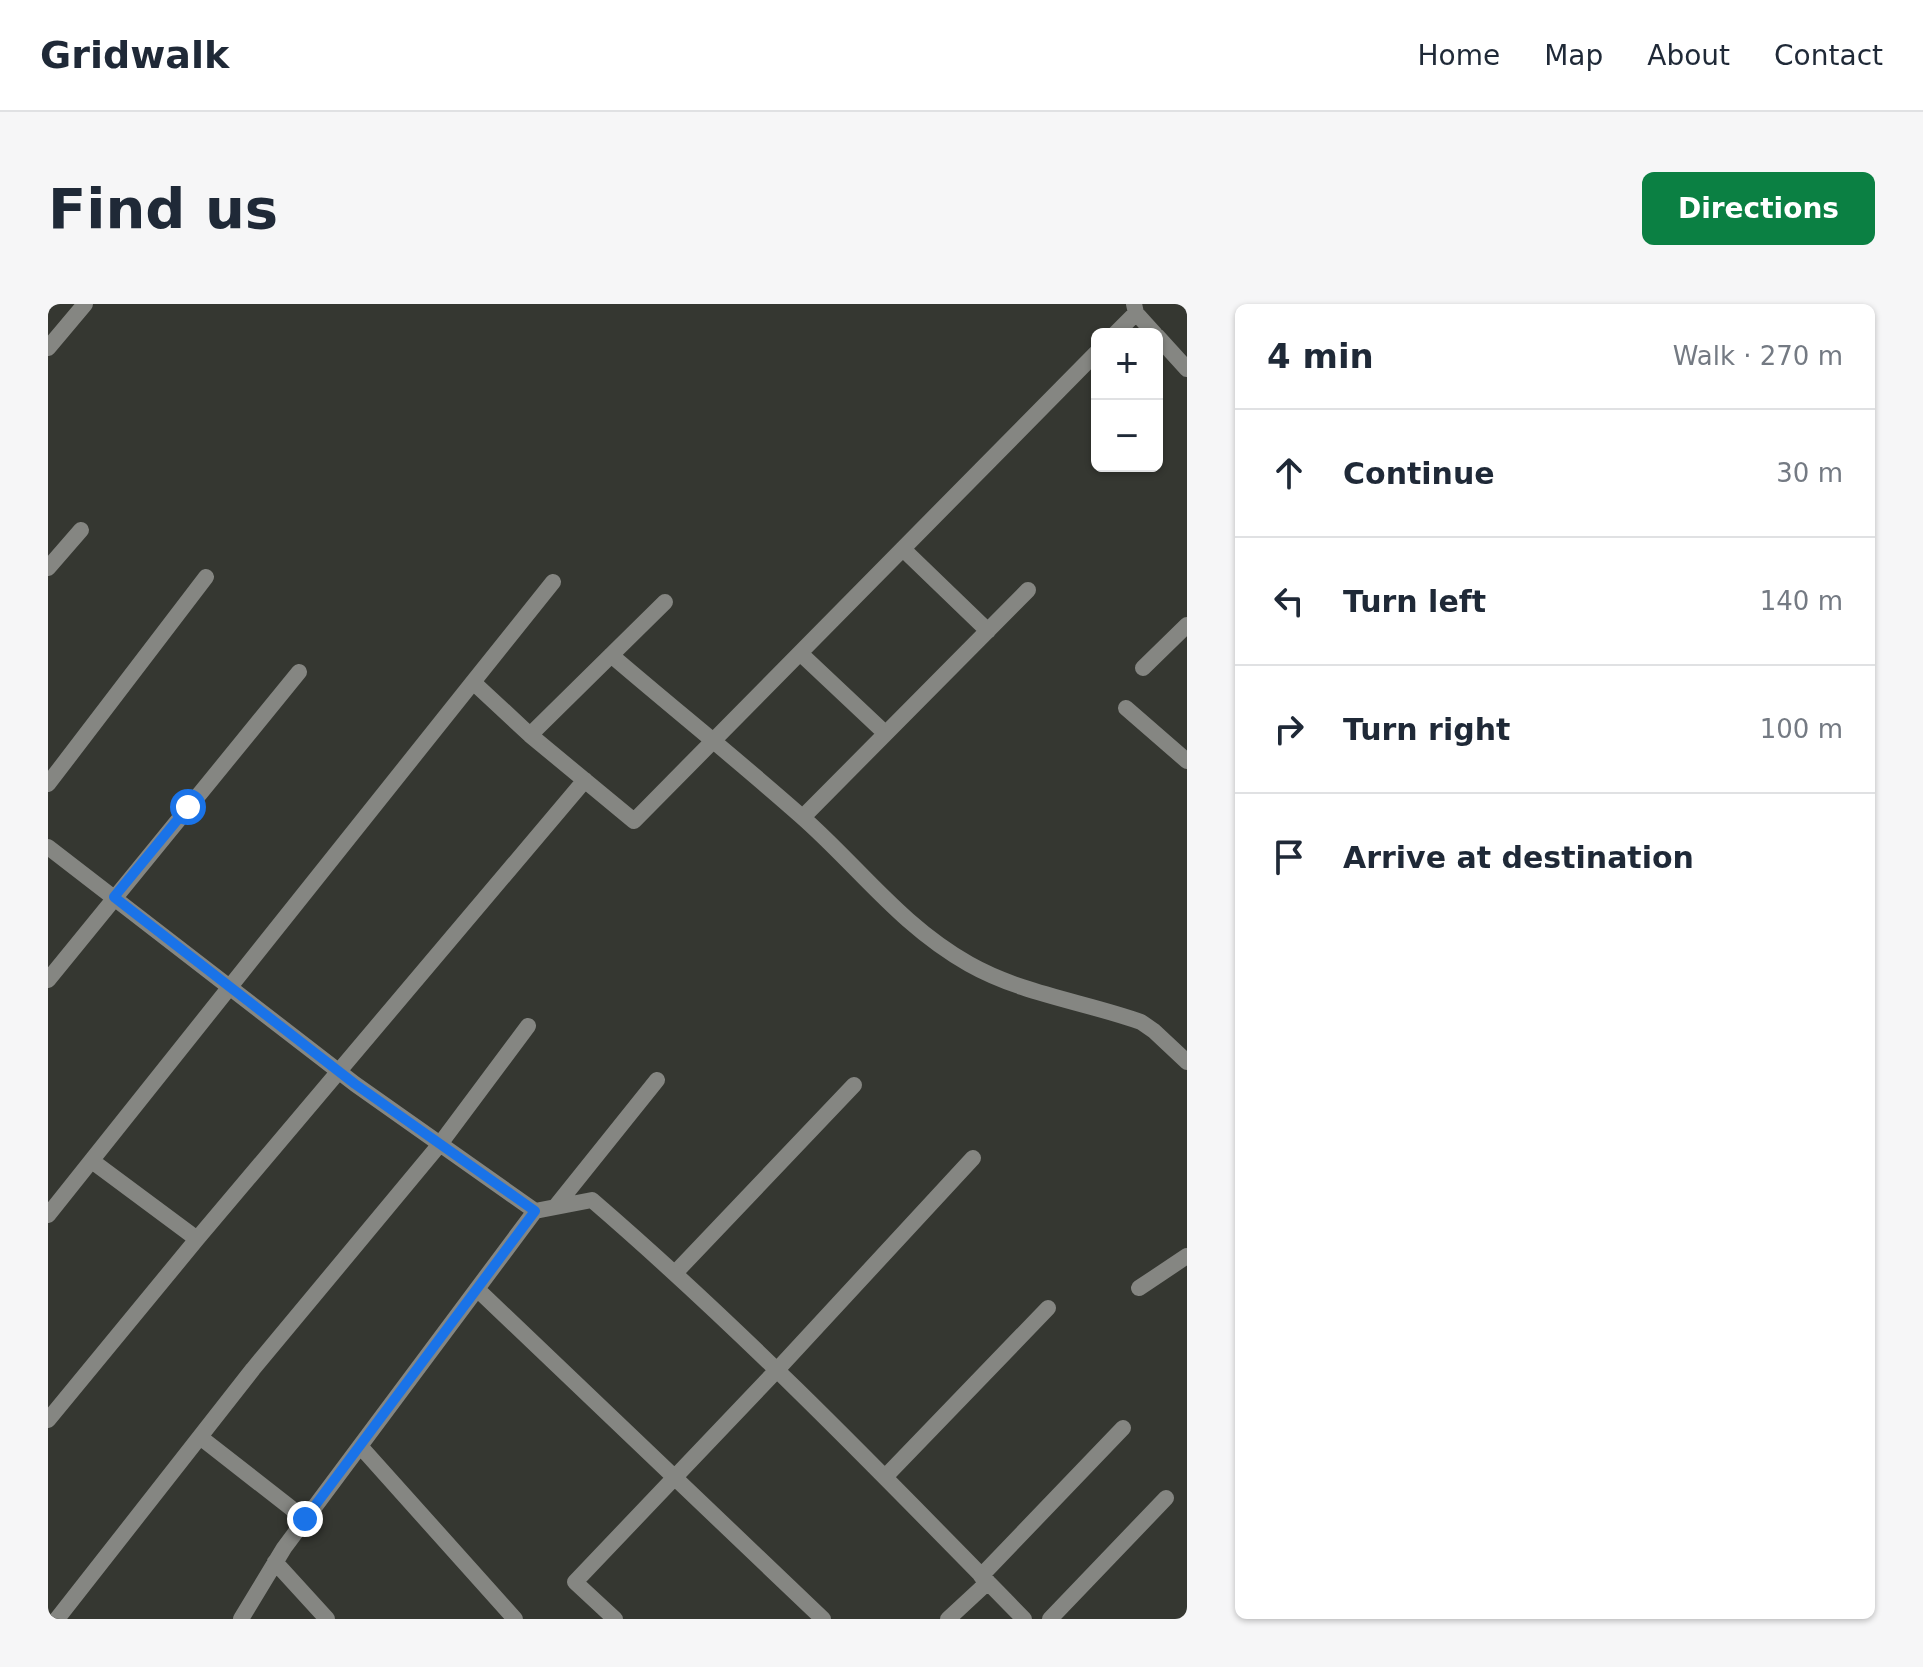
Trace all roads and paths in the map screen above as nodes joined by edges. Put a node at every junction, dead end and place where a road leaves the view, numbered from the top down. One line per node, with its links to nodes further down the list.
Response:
1 (85, 304): 6 (street)
2 (1135, 308): 3 (street); 4 (street)
3 (1120, 328)
4 (1151, 328)
5 (1163, 343): 8 (street)
6 (48, 348)
7 (1091, 358): 10 (street)
8 (1187, 369)
9 (81, 530): 11 (street)
10 (903, 549): 17 (street); 18 (street)
11 (48, 568)
12 (206, 577): 29 (street)
13 (553, 582): 22 (street)
14 (1028, 590): 17 (street)
15 (665, 602): 19 (street)
16 (1187, 625): 20 (street)
17 (988, 631): 24 (street)
18 (800, 653): 24 (street); 26 (street)
19 (611, 655): 25 (street); 26 (street)
20 (1143, 668)
21 (299, 672): 32 (street)
22 (473, 682): 25 (street); 34 (street)
23 (1126, 708): 27 (street)
24 (885, 733): 30 (street)
25 (530, 735): 28 (street)
26 (712, 742): 28 (street); 30 (street)
27 (1187, 761)
28 (585, 780): 37 (street)
29 (48, 784)
30 (803, 817): 36 (street)
31 (48, 847): 32 (street)
32 (114, 897): 33 (street); 34 (street)
33 (48, 980)
34 (231, 988): 37 (street); 42 (street)
35 (528, 1026): 40 (street)
36 (1187, 1062)
37 (338, 1072): 40 (street); 46 (street)
38 (657, 1080): 43 (street)
39 (854, 1085): 48 (street)
40 (440, 1144): 44 (street); 55 (street)
41 (973, 1158): 52 (street)
42 (92, 1161): 45 (street); 46 (street)
43 (556, 1206): 44 (street); 48 (street)
44 (535, 1211): 50 (street)
45 (48, 1215)
46 (197, 1239): 53 (street)
47 (1187, 1256): 49 (street)
48 (676, 1272): 52 (street)
49 (1139, 1288)
50 (477, 1289): 56 (street); 57 (street)
51 (1048, 1308): 58 (street)
52 (776, 1371): 57 (street); 58 (street)
53 (48, 1420)
54 (1123, 1428): 62 (street)
55 (200, 1437): 60 (street); 63 (street)
56 (360, 1446): 60 (street); 66 (street)
57 (673, 1476): 67 (street); 68 (street)
58 (885, 1477): 62 (street)
59 (1166, 1498): 71 (street)
60 (305, 1519): 61 (street)
61 (275, 1562): 64 (street); 65 (street)
62 (985, 1579): 69 (street); 70 (street)
63 (57, 1619)
64 (241, 1619)
65 (327, 1619)
66 (515, 1619)
67 (615, 1619)
68 (823, 1619)
69 (948, 1619)
70 (1024, 1619)
71 (1050, 1619)

